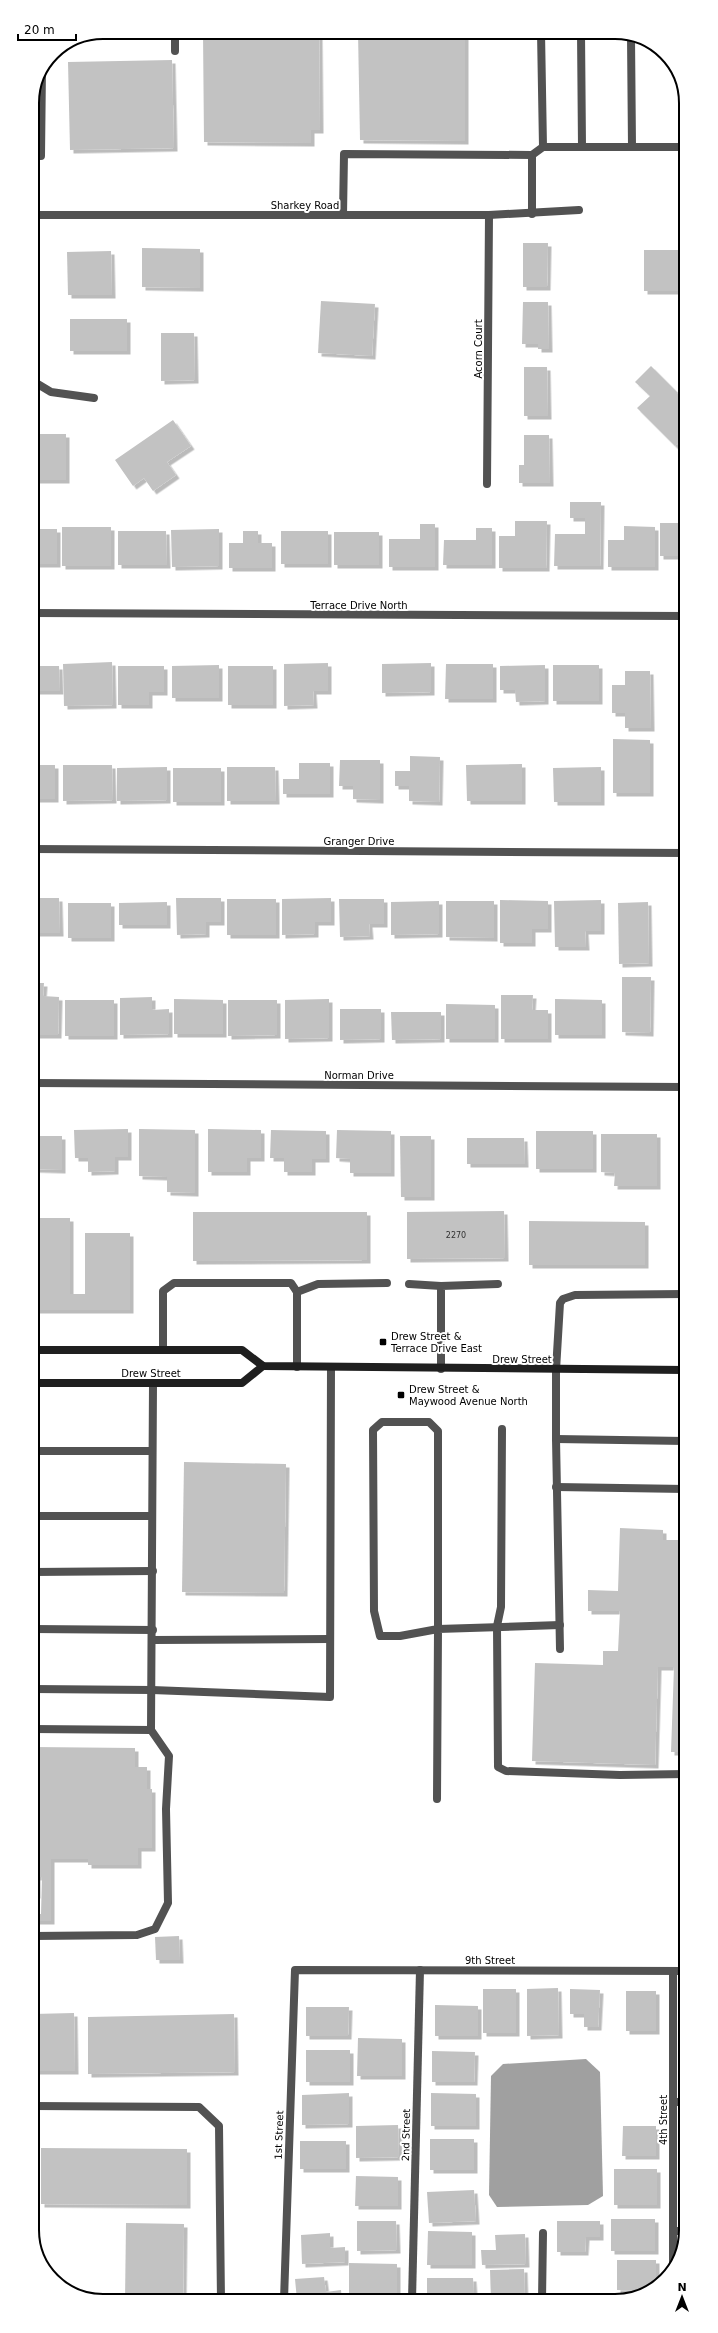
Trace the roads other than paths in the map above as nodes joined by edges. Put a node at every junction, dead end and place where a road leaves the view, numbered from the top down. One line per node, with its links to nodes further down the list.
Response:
1 (175, 39): 5 (street)
2 (541, 39): 7 (street)
3 (581, 39): 8 (street)
4 (632, 41): 9 (street)
5 (175, 51)
6 (42, 86): 12 (street)
7 (543, 147): 8 (street); 11 (street)
8 (582, 147): 9 (street)
9 (632, 147): 10 (street)
10 (679, 147)
11 (532, 155): 15 (street); 17 (street)
12 (39, 156)
13 (579, 210): 15 (street, Sharkey Road)
14 (489, 214): 15 (street, Sharkey Road); 17 (street, Sharkey Road); 20 (street, Acorn Court)
15 (532, 214)
16 (39, 215): 17 (street, Sharkey Road)
17 (343, 215)
18 (39, 386): 19 (street)
19 (94, 398)
20 (488, 484)
21 (39, 613): 22 (street, Terrace Drive North)
22 (679, 616)
23 (39, 849): 24 (street, Granger Drive)
24 (679, 854)
25 (39, 1083): 26 (street, Norman Drive)
26 (679, 1087)
27 (387, 1283): 31 (street)
28 (409, 1284): 30 (street)
29 (498, 1284): 30 (street)
30 (441, 1286): 38 (street)
31 (297, 1292): 34 (street); 36 (street)
32 (679, 1294): 39 (street)
33 (39, 1350): 34 (main road)
34 (163, 1350): 35 (main road)
35 (263, 1366): 36 (main road, Drew Street); 42 (main road, Drew Street)
36 (297, 1367): 37 (main road, Drew Street)
37 (331, 1367): 38 (main road, Drew Street); 59 (street)
38 (441, 1369): 39 (main road, Drew Street)
39 (556, 1370): 40 (main road, Drew Street); 44 (street)
40 (679, 1370)
41 (39, 1383): 42 (main road, Drew Street)
42 (153, 1384): 47 (street)
43 (502, 1429): 54 (street)
44 (556, 1439): 45 (street); 48 (street)
45 (679, 1441)
46 (39, 1452): 47 (street)
47 (152, 1452): 51 (street)
48 (556, 1487): 49 (street); 55 (street)
49 (679, 1489)
50 (39, 1516): 51 (street)
51 (152, 1516): 52 (street)
52 (153, 1571): 53 (street); 58 (street)
53 (39, 1572)
54 (497, 1626): 55 (street); 57 (street); 66 (street)
55 (560, 1626): 61 (street)
56 (39, 1629): 58 (street)
57 (438, 1629): 57 (street); 67 (street)
58 (153, 1630): 60 (street)
59 (330, 1639): 60 (street); 63 (street)
60 (152, 1640): 63 (street)
61 (560, 1649)
62 (39, 1689): 63 (street)
63 (152, 1690): 65 (street)
64 (39, 1729): 65 (street)
65 (151, 1730): 68 (street)
66 (679, 1774)
67 (437, 1799)
68 (39, 1936)
69 (295, 1970): 70 (street, 9th Street); 81 (street, 1st Street)
70 (420, 1970): 71 (street, 9th Street); 82 (street, 2nd Street)
71 (673, 1971): 72 (street, 9th Street); 73 (street, 4th Street)
72 (679, 1971)
73 (674, 2102): 74 (street); 76 (street, 4th Street)
74 (679, 2102)
75 (39, 2106): 80 (street)
76 (673, 2231): 77 (street); 79 (street, 4th Street)
77 (679, 2231)
78 (543, 2233): 83 (street)
79 (673, 2256)
80 (221, 2294)
81 (284, 2294)
82 (412, 2294)
83 (542, 2294)

